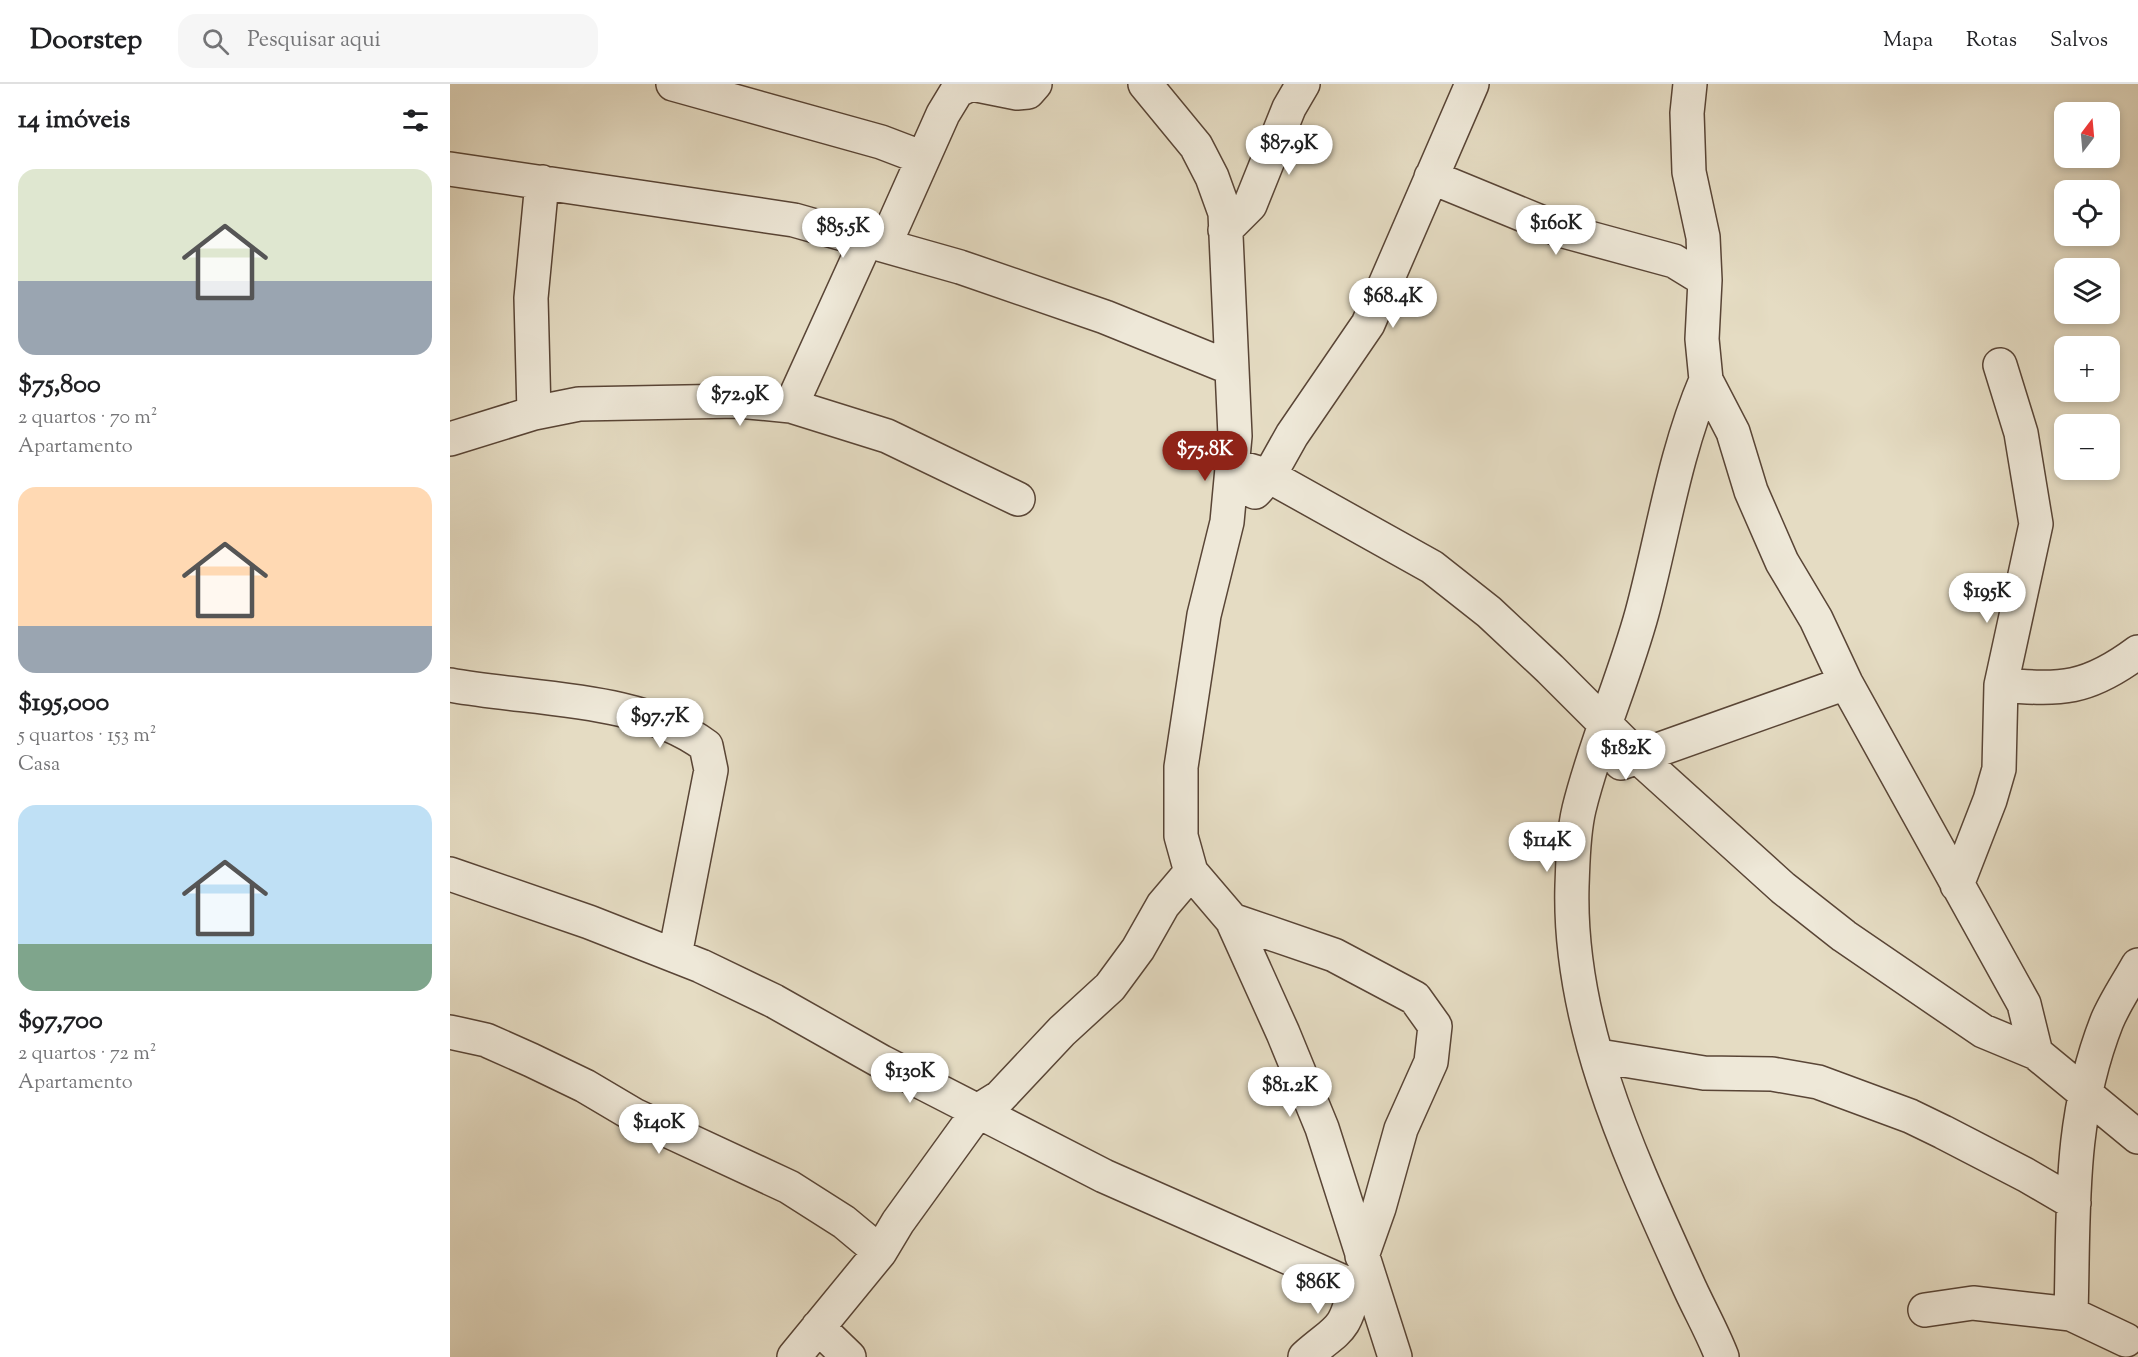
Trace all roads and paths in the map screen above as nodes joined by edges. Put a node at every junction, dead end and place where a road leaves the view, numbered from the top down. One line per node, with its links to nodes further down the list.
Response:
1 (673, 84): 8 (street)
2 (971, 84): 3 (street); 8 (street)
3 (1035, 84)
4 (1145, 84): 12 (street)
5 (1303, 84): 12 (street)
6 (1472, 84): 10 (street)
7 (1690, 84): 14 (street)
8 (923, 158): 13 (street)
9 (450, 169): 11 (street)
10 (1431, 177): 14 (street); 22 (street)
11 (542, 182): 13 (street); 19 (street)
12 (1226, 230): 16 (street)
13 (876, 242): 16 (street); 18 (street)
14 (1705, 280): 17 (street)
15 (2000, 365): 28 (street)
16 (1232, 368): 21 (street)
17 (1706, 380): 26 (street); 29 (street)
18 (791, 406): 19 (street); 23 (street)
19 (534, 413): 20 (street)
20 (450, 439)
21 (1232, 465): 22 (street); 24 (street)
22 (1269, 476): 24 (street); 29 (street)
23 (1018, 499)
24 (1227, 522): 32 (street)
25 (2138, 652): 28 (street)
26 (1846, 683): 30 (street); 34 (street)
27 (450, 685): 36 (street)
28 (2001, 685): 34 (street)
29 (1607, 725): 30 (street); 31 (street)
30 (1638, 757): 31 (street); 39 (street)
31 (1591, 772): 40 (street)
32 (1191, 872): 35 (street); 42 (street)
33 (450, 874): 36 (street)
34 (1957, 885): 39 (street)
35 (1232, 920): 46 (street); 46 (street)
36 (675, 955): 42 (street)
37 (2138, 965): 41 (street)
38 (450, 1032): 45 (street)
39 (2036, 1053): 41 (street)
40 (1599, 1056): 44 (street); 55 (street)
41 (2085, 1093): 43 (street); 44 (street)
42 (980, 1110): 45 (street); 46 (street)
43 (2138, 1137)
44 (2074, 1203): 48 (street)
45 (880, 1252): 49 (street)
46 (1363, 1276): 53 (street); 54 (street)
47 (1925, 1310): 48 (street)
48 (2071, 1314): 50 (street)
49 (818, 1327): 51 (street); 52 (street)
50 (2127, 1338)
51 (794, 1357)
52 (849, 1357)
53 (1305, 1357)
54 (1395, 1357)
55 (1722, 1357)

